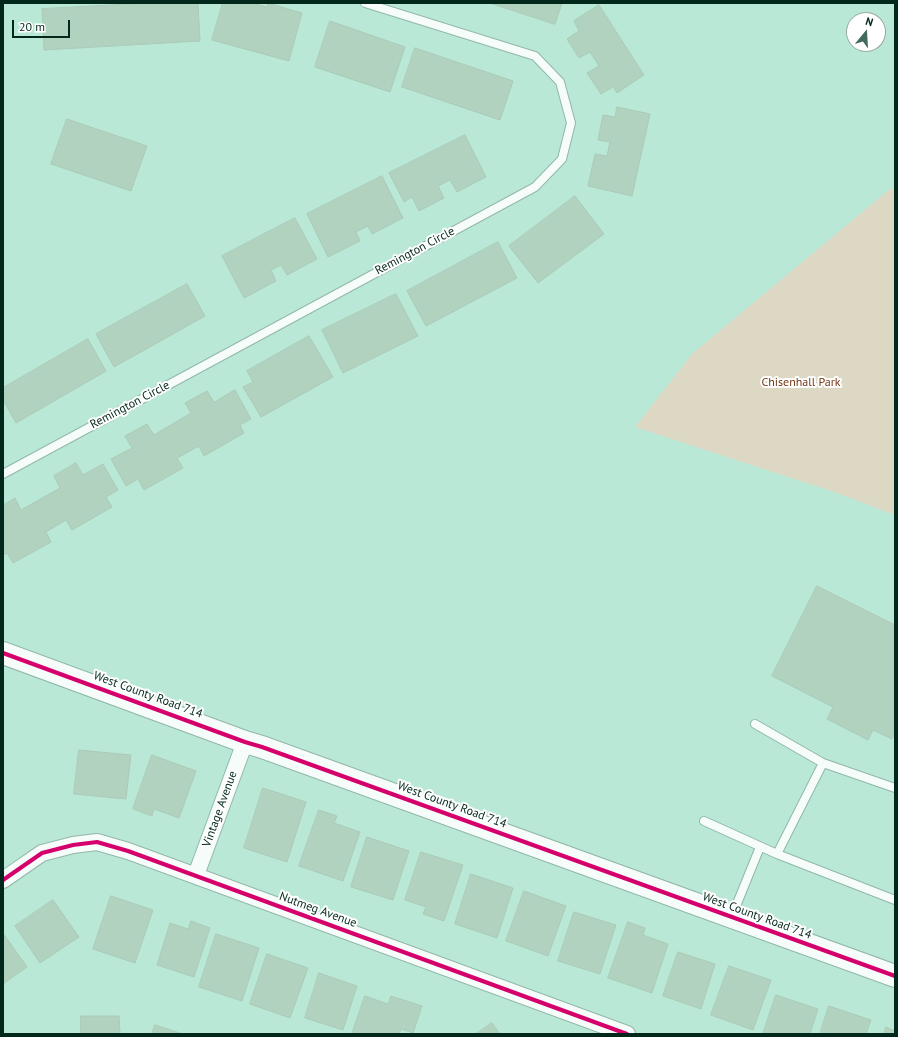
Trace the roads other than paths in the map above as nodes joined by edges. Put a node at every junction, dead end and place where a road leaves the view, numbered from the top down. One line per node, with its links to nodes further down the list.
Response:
1 (365, 3): 2 (lane, Remington Circle)
2 (3, 474)
3 (3, 653): 5 (street, West County Road 714)
4 (755, 724): 6 (lane)
5 (245, 742): 11 (street, Vintage Avenue); 14 (street, West County Road 714)
6 (824, 764): 7 (lane); 10 (lane)
7 (895, 788)
8 (704, 821): 9 (lane)
9 (760, 847): 10 (lane); 14 (lane)
10 (777, 854): 13 (lane)
11 (196, 875): 12 (street, Nutmeg Avenue); 16 (street, Nutmeg Avenue)
12 (3, 880)
13 (895, 900)
14 (732, 917): 15 (street, West County Road 714)
15 (895, 976)
16 (607, 1030): 17 (street, Nutmeg Avenue)
17 (627, 1034)

